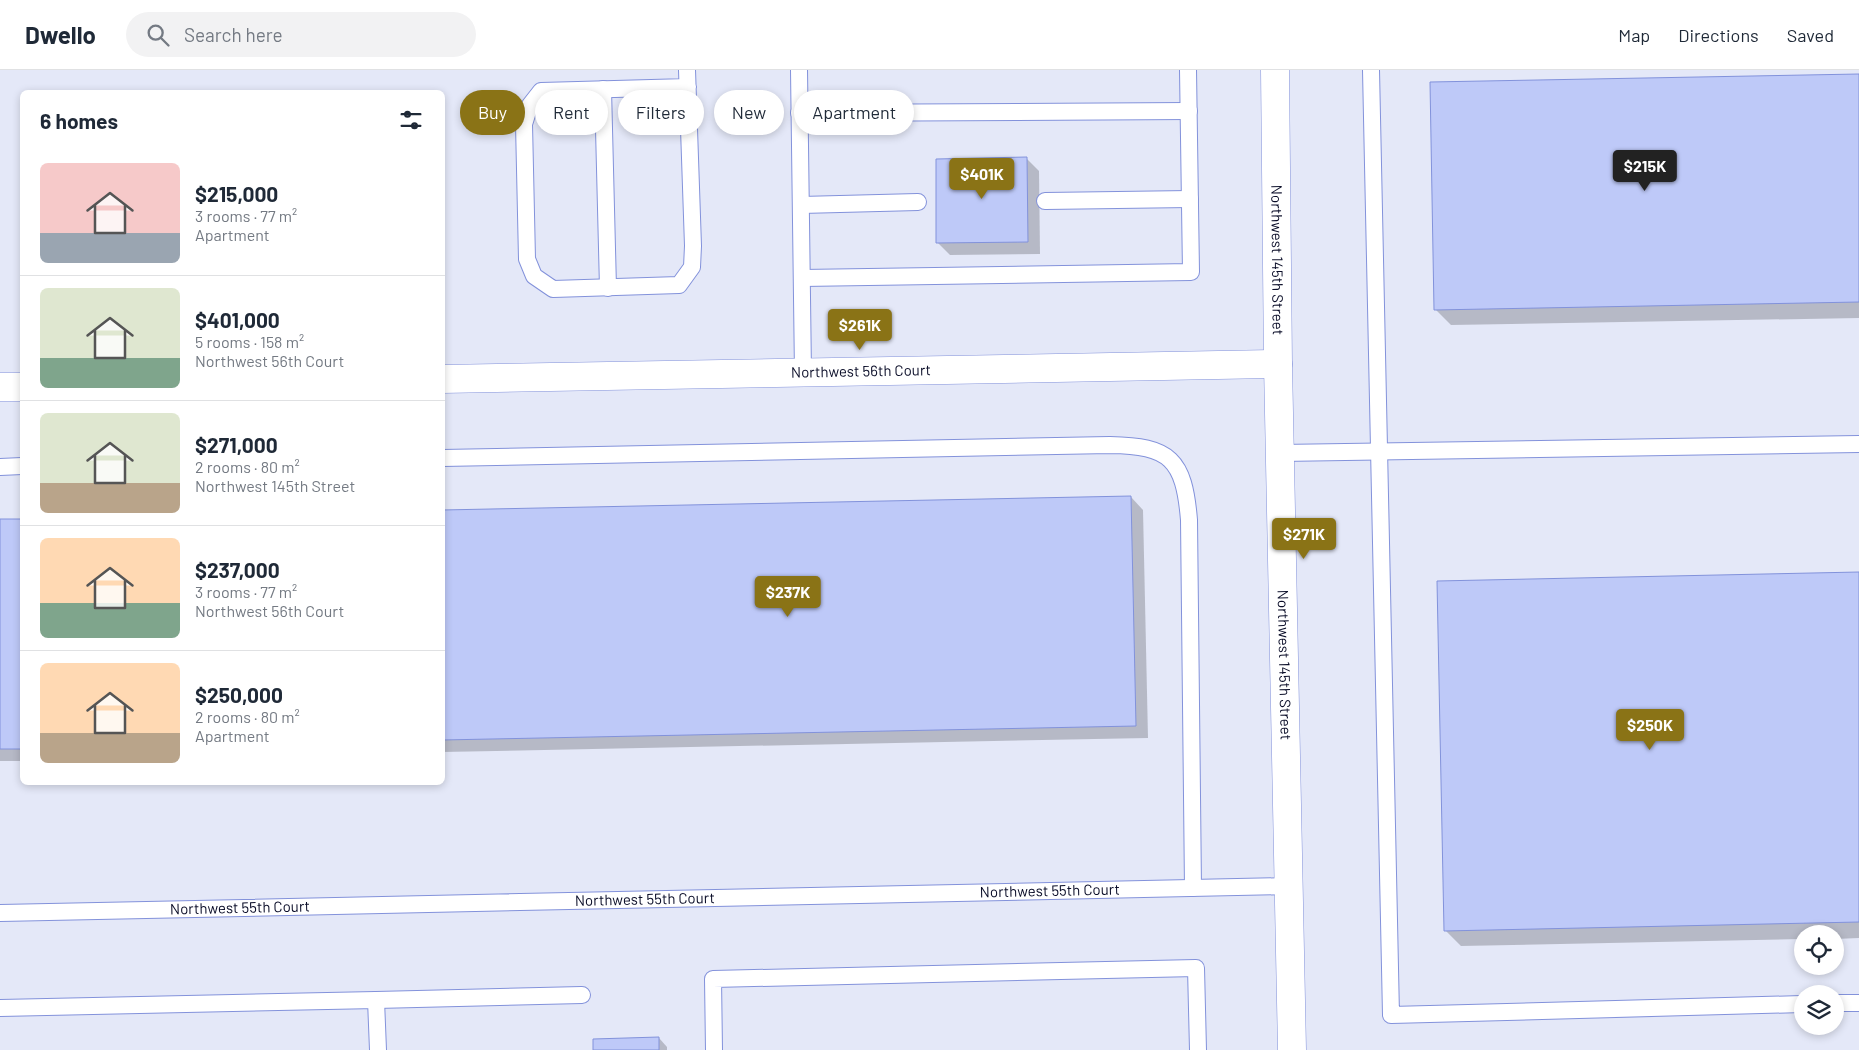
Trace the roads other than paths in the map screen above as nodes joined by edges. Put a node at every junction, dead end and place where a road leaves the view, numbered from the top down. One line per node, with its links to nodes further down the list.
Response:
1 (687, 70): 6 (lane)
2 (799, 70): 8 (lane)
3 (1188, 70): 9 (lane)
4 (1275, 70): 18 (street, Northwest 145th Street)
5 (1371, 70): 24 (lane)
6 (688, 87): 7 (lane); 17 (lane)
7 (603, 89): 17 (lane); 17 (lane)
8 (799, 90)
9 (1189, 111): 10 (lane); 12 (lane)
10 (914, 113)
11 (799, 135): 15 (lane)
12 (1190, 199): 13 (lane); 16 (lane)
13 (1045, 201)
14 (918, 202): 15 (lane)
15 (801, 205): 16 (lane)
16 (802, 278): 19 (lane)
17 (608, 288)
18 (1278, 364): 19 (street, Northwest 56th Court); 25 (street, Northwest 145th Street)
19 (803, 373): 20 (street, Northwest 56th Court)
20 (445, 379)
21 (0, 387): 22 (street)
22 (20, 387)
23 (1859, 444): 24 (lane)
24 (1379, 451): 25 (lane); 36 (lane)
25 (1280, 453): 29 (street, Northwest 145th Street)
26 (445, 458): 30 (lane)
27 (0, 466): 28 (lane)
28 (20, 466)
29 (1289, 886): 30 (lane, Northwest 55th Court); 41 (street, Northwest 145th Street)
30 (1193, 888): 31 (lane, Northwest 55th Court)
31 (0, 913)
32 (582, 995): 33 (lane)
33 (376, 1000): 37 (lane); 38 (lane)
34 (1844, 1003): 35 (lane)
35 (1859, 1003)
36 (1794, 1004)
37 (0, 1008)
38 (378, 1050)
39 (714, 1050): 40 (lane)
40 (1198, 1050)
41 (1292, 1050)

